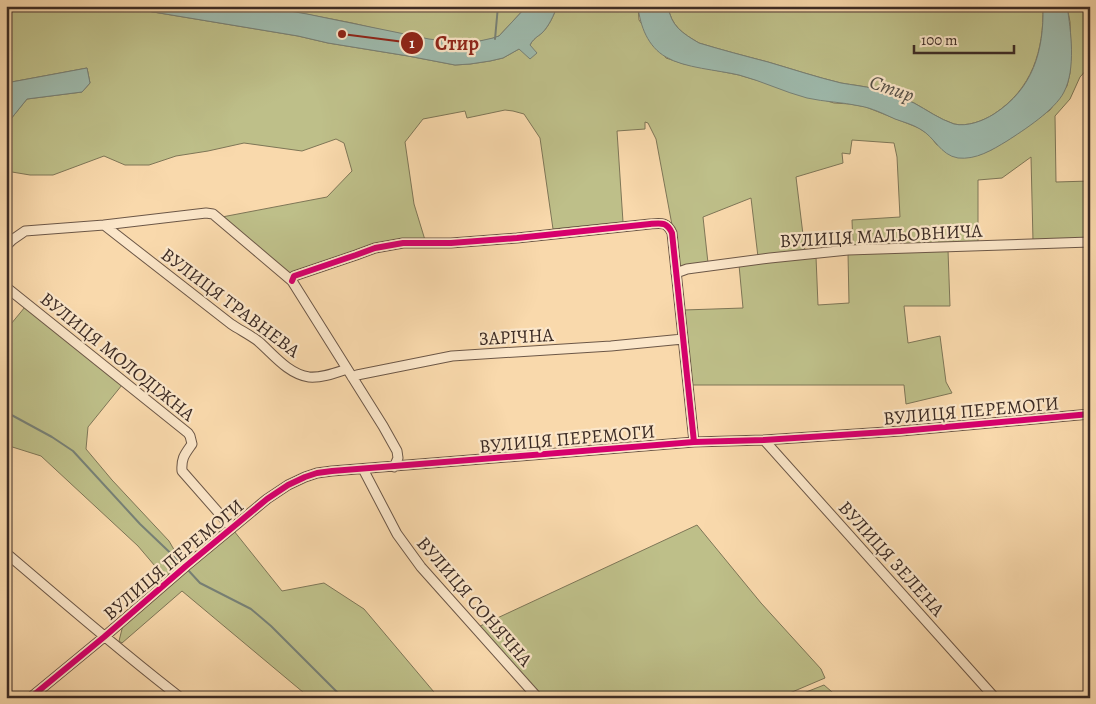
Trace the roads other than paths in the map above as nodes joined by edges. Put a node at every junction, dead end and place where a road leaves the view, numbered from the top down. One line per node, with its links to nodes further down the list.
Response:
1 (104, 225): 3 (street); 5 (street); 8 (street, ВУЛИЦЯ ТРАВНЕВА)
2 (1090, 242): 4 (street, ВУЛИЦЯ МАЛЬОВНИЧА)
3 (6, 246)
4 (676, 273): 5 (street); 7 (street)
5 (292, 281): 8 (street)
6 (6, 287): 14 (street, ВУЛИЦЯ МОЛОДІЖНА)
7 (683, 339): 8 (street, ЗАРІЧНА); 11 (street)
8 (350, 374): 12 (street)
9 (1090, 414): 10 (street, ВУЛИЦЯ ПЕРЕМОГИ)
10 (764, 440): 11 (street, ВУЛИЦЯ ПЕРЕМОГИ); 20 (street, ВУЛИЦЯ ЗЕЛЕНА)
11 (694, 442): 12 (street, ВУЛИЦЯ ПЕРЕМОГИ)
12 (394, 467): 13 (street, ВУЛИЦЯ ПЕРЕМОГИ)
13 (363, 469): 14 (street, ВУЛИЦЯ ПЕРЕМОГИ); 19 (street, ВУЛИЦЯ СОНЯЧНА)
14 (232, 528): 16 (street, ВУЛИЦЯ ПЕРЕМОГИ)
15 (6, 553): 16 (street)
16 (104, 637): 17 (street, ВУЛИЦЯ ПЕРЕМОГИ); 18 (street)
17 (30, 698)
18 (181, 698)
19 (538, 698)
20 (995, 698)

